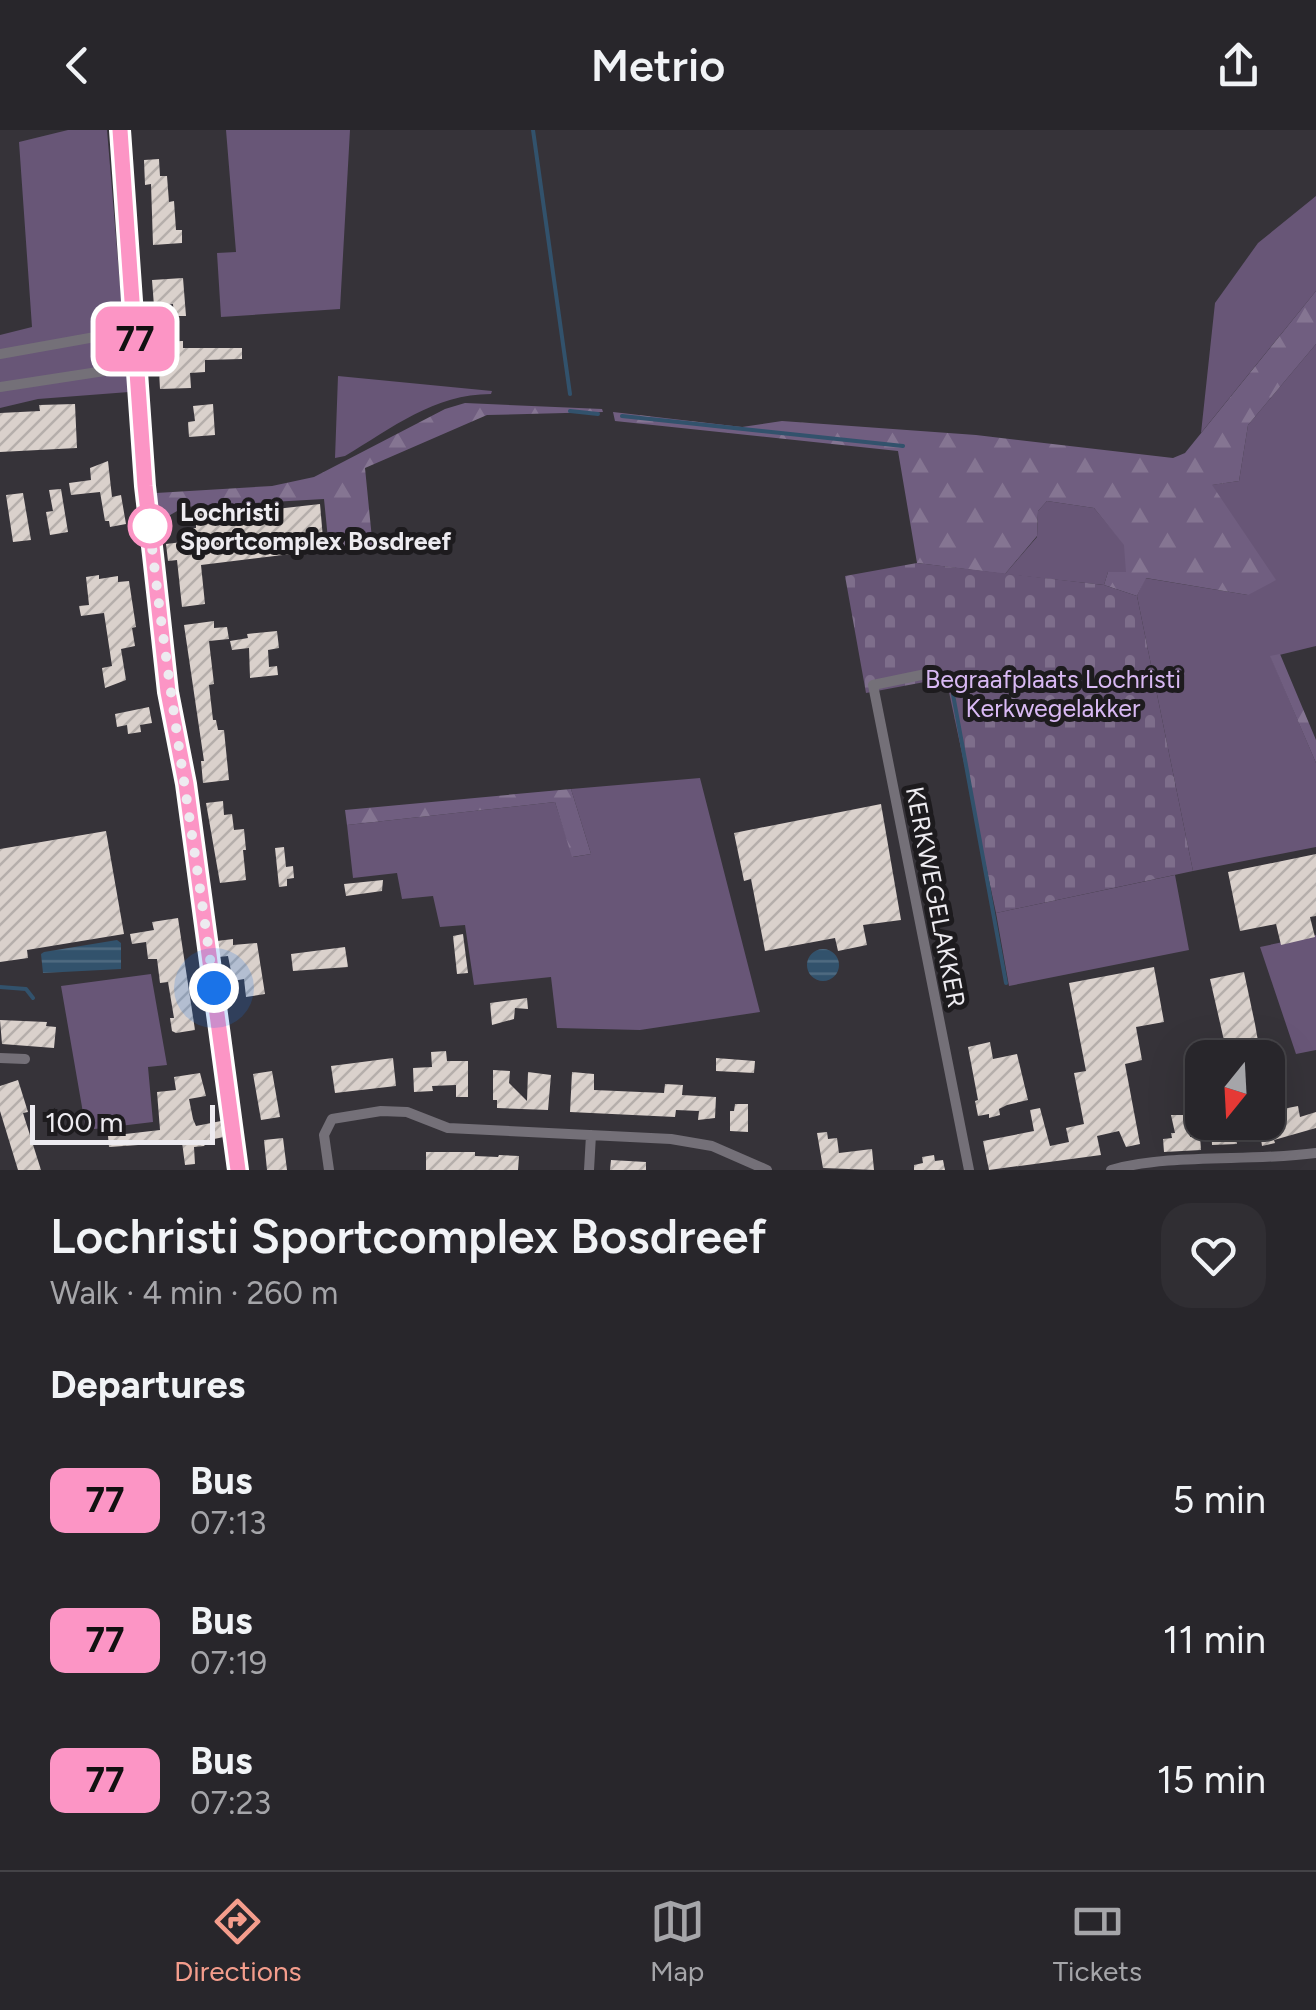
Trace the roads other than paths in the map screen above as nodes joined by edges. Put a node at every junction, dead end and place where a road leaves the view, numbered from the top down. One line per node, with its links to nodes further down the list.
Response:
1 (120, 130): 2 (street)
2 (134, 330): 3 (street); 4 (street)
3 (0, 354)
4 (137, 366): 5 (street); 11 (street)
5 (0, 387)
6 (926, 674): 15 (street, KERKWEGELAKKER)
7 (0, 1058): 8 (street)
8 (25, 1060)
9 (591, 1135): 12 (street); 13 (street); 14 (street)
10 (1316, 1154): 16 (street)
11 (238, 1170)
12 (329, 1170)
13 (589, 1170)
14 (766, 1170)
15 (970, 1170)
16 (1111, 1170)

